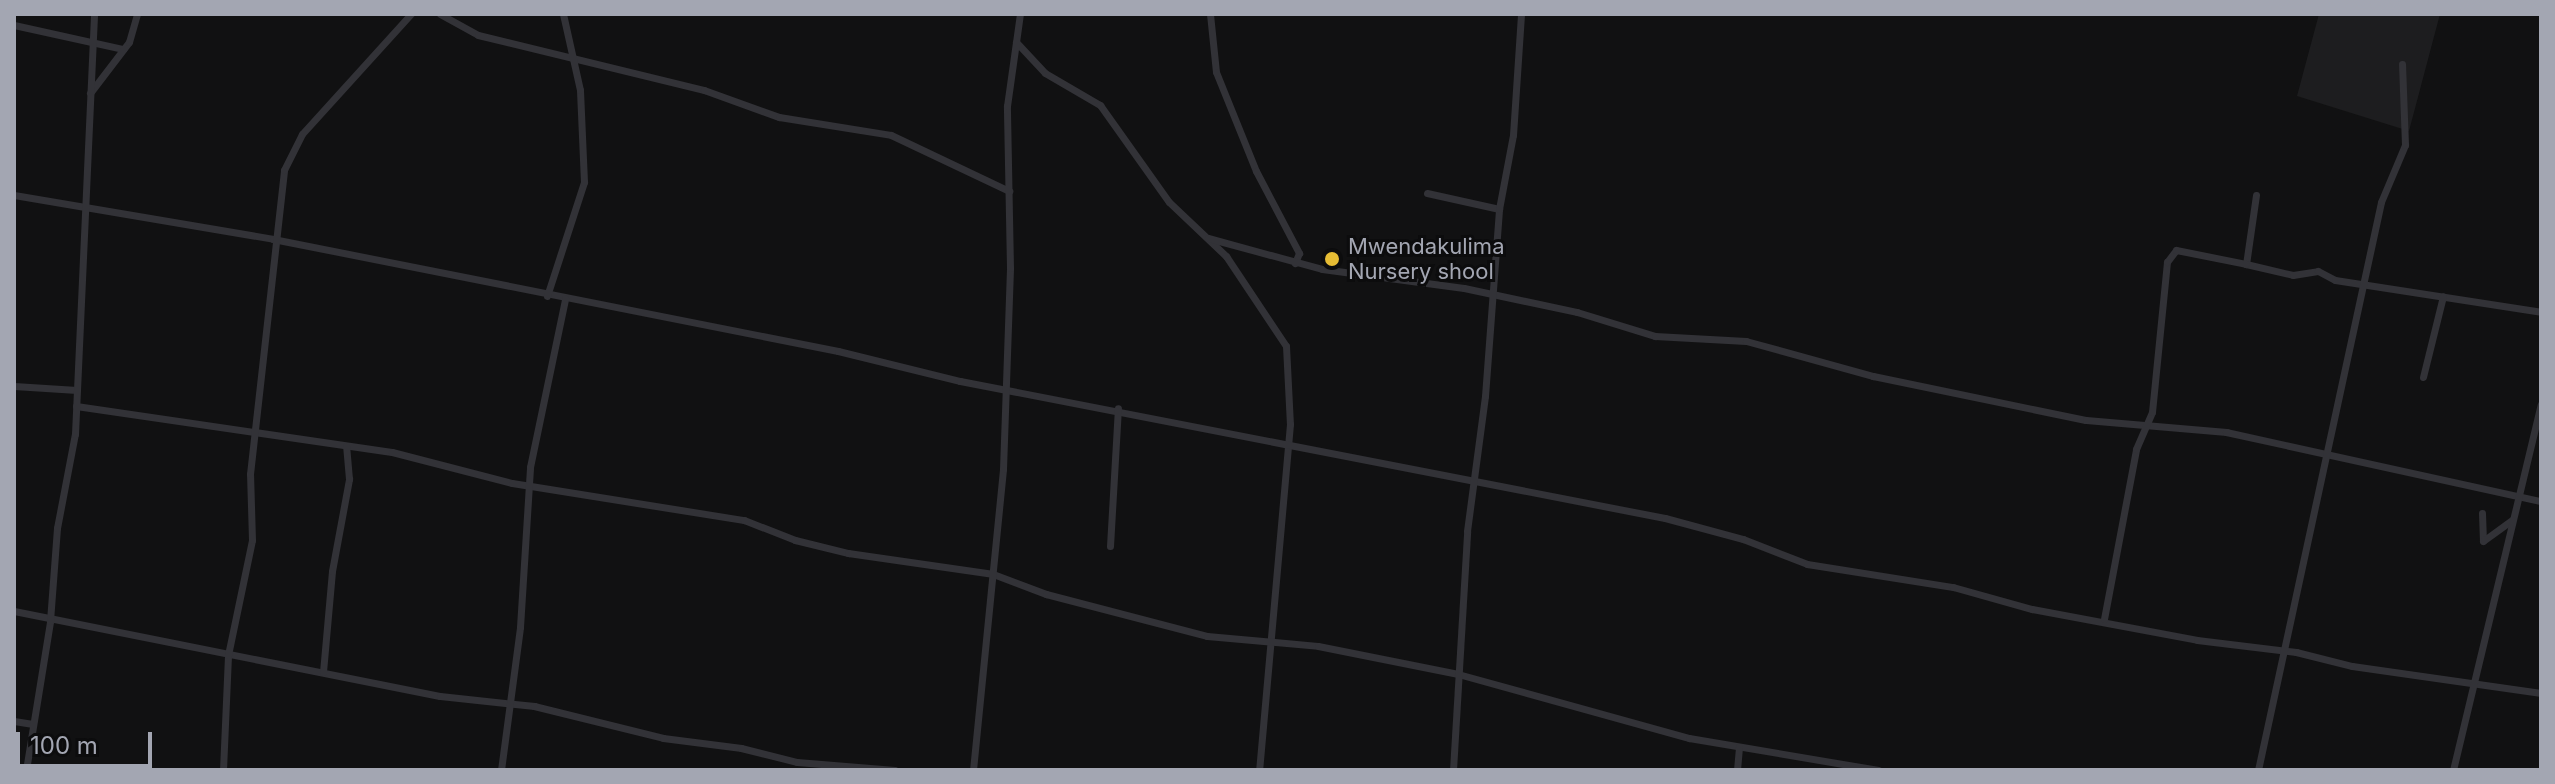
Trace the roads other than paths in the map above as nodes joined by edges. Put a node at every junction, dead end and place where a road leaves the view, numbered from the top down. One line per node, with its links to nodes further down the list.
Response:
1 (94, 14): 11 (street)
2 (137, 14): 12 (street)
3 (411, 14): 23 (street)
4 (440, 14): 13 (street)
5 (563, 14): 13 (street)
6 (1020, 14): 10 (street)
7 (1210, 14): 24 (street)
8 (1521, 14): 21 (street)
9 (14, 25): 11 (street)
10 (1016, 42): 16 (street); 22 (street)
11 (93, 43): 12 (street); 15 (street)
12 (123, 49): 15 (street)
13 (575, 61): 16 (street); 28 (street)
14 (2402, 64): 26 (street)
15 (89, 94): 20 (street)
16 (1009, 191): 34 (street)
17 (1427, 193): 21 (street)
18 (14, 195): 20 (street)
19 (2256, 195): 25 (street)
20 (82, 208): 23 (street); 35 (street)
21 (1499, 209): 27 (street)
22 (1208, 238): 24 (street); 41 (street)
23 (273, 239): 28 (street); 40 (street)
24 (1295, 263): 27 (street)
25 (2246, 264): 26 (street); 39 (street)
26 (2364, 284): 29 (street); 43 (street)
27 (1493, 295): 39 (street); 44 (street)
28 (547, 296): 30 (street)
29 (2443, 296): 31 (street); 32 (street)
30 (565, 299): 34 (street); 45 (street)
31 (2541, 312)
32 (2423, 377)
33 (14, 386): 35 (street)
34 (1004, 389): 38 (street); 51 (street)
35 (77, 390): 37 (street)
36 (2541, 404): 46 (street)
37 (76, 406): 40 (street); 54 (street)
38 (1118, 408): 41 (street); 50 (street)
39 (2144, 427): 43 (street); 53 (street)
40 (254, 435): 42 (street); 57 (street)
41 (1288, 443): 44 (street); 55 (street)
42 (346, 446): 45 (street); 58 (street)
43 (2327, 455): 46 (street); 56 (street)
44 (1475, 481): 53 (street); 59 (street)
45 (529, 486): 51 (street); 62 (street)
46 (2518, 496): 47 (street); 49 (street)
47 (2541, 501)
48 (2482, 513): 49 (street)
49 (2512, 520): 60 (street)
50 (1110, 546)
51 (993, 574): 55 (street); 70 (street)
52 (14, 611): 54 (street)
53 (2104, 619): 56 (street)
54 (50, 621): 57 (street); 64 (street)
55 (1271, 640): 59 (street); 71 (street)
56 (2284, 650): 60 (street); 75 (street)
57 (228, 655): 58 (street); 67 (street)
58 (323, 672): 62 (street)
59 (1458, 674): 65 (street); 72 (street)
60 (2473, 682): 61 (street); 76 (street)
61 (2541, 693)
62 (508, 704): 68 (street); 69 (street)
63 (14, 721): 64 (street)
64 (33, 724): 66 (street)
65 (1739, 747): 73 (street); 74 (street)
66 (26, 770)
67 (223, 770)
68 (501, 770)
69 (895, 770)
70 (973, 770)
71 (1259, 770)
72 (1453, 770)
73 (1737, 770)
74 (1878, 770)
75 (2258, 770)
76 (2453, 770)

